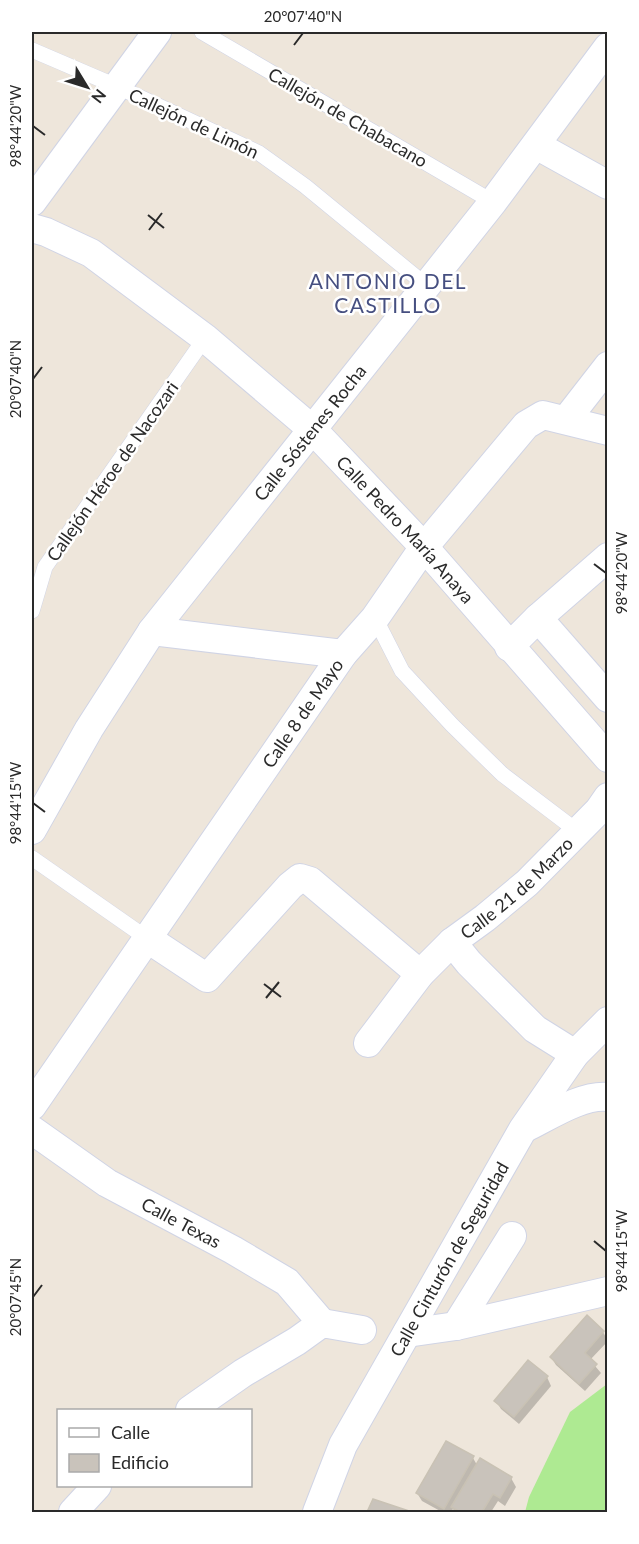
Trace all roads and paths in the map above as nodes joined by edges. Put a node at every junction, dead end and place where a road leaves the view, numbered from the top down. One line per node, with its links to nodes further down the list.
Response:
1 (157, 32): 5 (street)
2 (202, 32): 9 (lane, Callejón de Chabacano)
3 (608, 47): 6 (street, Calle Sóstenes Rocha)
4 (32, 50): 5 (lane, Callejón de Limón)
5 (116, 86): 8 (street); 11 (lane, Callejón de Limón)
6 (536, 145): 7 (street); 9 (street, Calle Sóstenes Rocha)
7 (608, 185)
8 (32, 202)
9 (493, 202): 11 (street, Calle Sóstenes Rocha)
10 (32, 228): 12 (street, Calle Pedro María Anaya)
11 (427, 286): 15 (street, Calle Sóstenes Rocha)
12 (205, 338): 15 (street, Calle Pedro María Anaya); 19 (lane, Callejón Héroe de Nacozari)
13 (608, 366): 14 (street)
14 (566, 420): 16 (street, Calle 8 de Mayo); 17 (street, Calle 8 de Mayo)
15 (313, 430): 17 (street, Calle Pedro María Anaya); 22 (street, Calle Sóstenes Rocha)
16 (608, 431)
17 (424, 547): 20 (street, Calle 8 de Mayo); 23 (street, Calle Pedro María Anaya)
18 (608, 557): 21 (street)
19 (32, 611)
20 (375, 618): 24 (street, Calle 8 de Mayo); 29 (lane)
21 (538, 618): 23 (street); 25 (street)
22 (152, 631): 24 (street); 28 (street, Calle Sóstenes Rocha)
23 (509, 647): 26 (street, Calle Pedro María Anaya)
24 (343, 654): 31 (street, Calle 8 de Mayo)
25 (608, 698)
26 (608, 758)
27 (608, 797): 29 (street, Calle 21 de Marzo)
28 (32, 830)
29 (577, 831): 32 (street, Calle 21 de Marzo)
30 (32, 858): 31 (lane)
31 (148, 939): 33 (street); 38 (street, Calle 8 de Mayo)
32 (452, 942): 33 (street, Calle 21 de Marzo); 36 (street)
33 (420, 974): 35 (street, Calle 21 de Marzo)
34 (608, 1021): 36 (street, Calle Cinturón de Seguridad)
35 (368, 1043)
36 (575, 1054): 39 (street, Calle Cinturón de Seguridad)
37 (608, 1097): 39 (street)
38 (32, 1106)
39 (523, 1129): 46 (street, Calle Cinturón de Seguridad)
40 (32, 1131): 43 (street, Calle Texas)
41 (512, 1236): 44 (street)
42 (608, 1291): 44 (street)
43 (322, 1323): 45 (street); 47 (street)
44 (456, 1326): 46 (street)
45 (362, 1330)
46 (407, 1333): 50 (street, Calle Cinturón de Seguridad)
47 (191, 1409)
48 (95, 1487): 49 (street)
49 (73, 1512)
50 (316, 1512)

